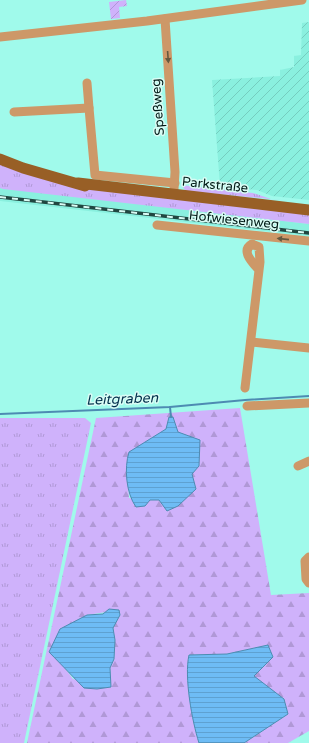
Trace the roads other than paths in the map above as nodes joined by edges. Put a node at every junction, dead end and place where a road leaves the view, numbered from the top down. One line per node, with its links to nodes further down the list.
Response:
1 (302, 0): 2 (street)
2 (165, 19): 3 (street); 8 (street, Speßweg, one-way to 8)
3 (0, 37)
4 (87, 82): 5 (street)
5 (89, 108): 6 (street); 8 (street)
6 (14, 112)
7 (0, 159): 9 (main road, Parkstraße)
8 (175, 183): 9 (street, Speßweg)
9 (173, 195): 10 (main road, Parkstraße)
10 (309, 210)
11 (157, 225): 12 (street, Hofwiesenweg)
12 (257, 240): 13 (street, Hofwiesenweg, one-way to 12); 14 (street)
13 (309, 242)
14 (251, 342): 15 (street); 16 (street)
15 (309, 348)
16 (245, 388)
17 (309, 403): 18 (street)
18 (247, 406)
19 (309, 461): 20 (street)
20 (298, 466)
21 (309, 557): 22 (street)
22 (309, 583)

